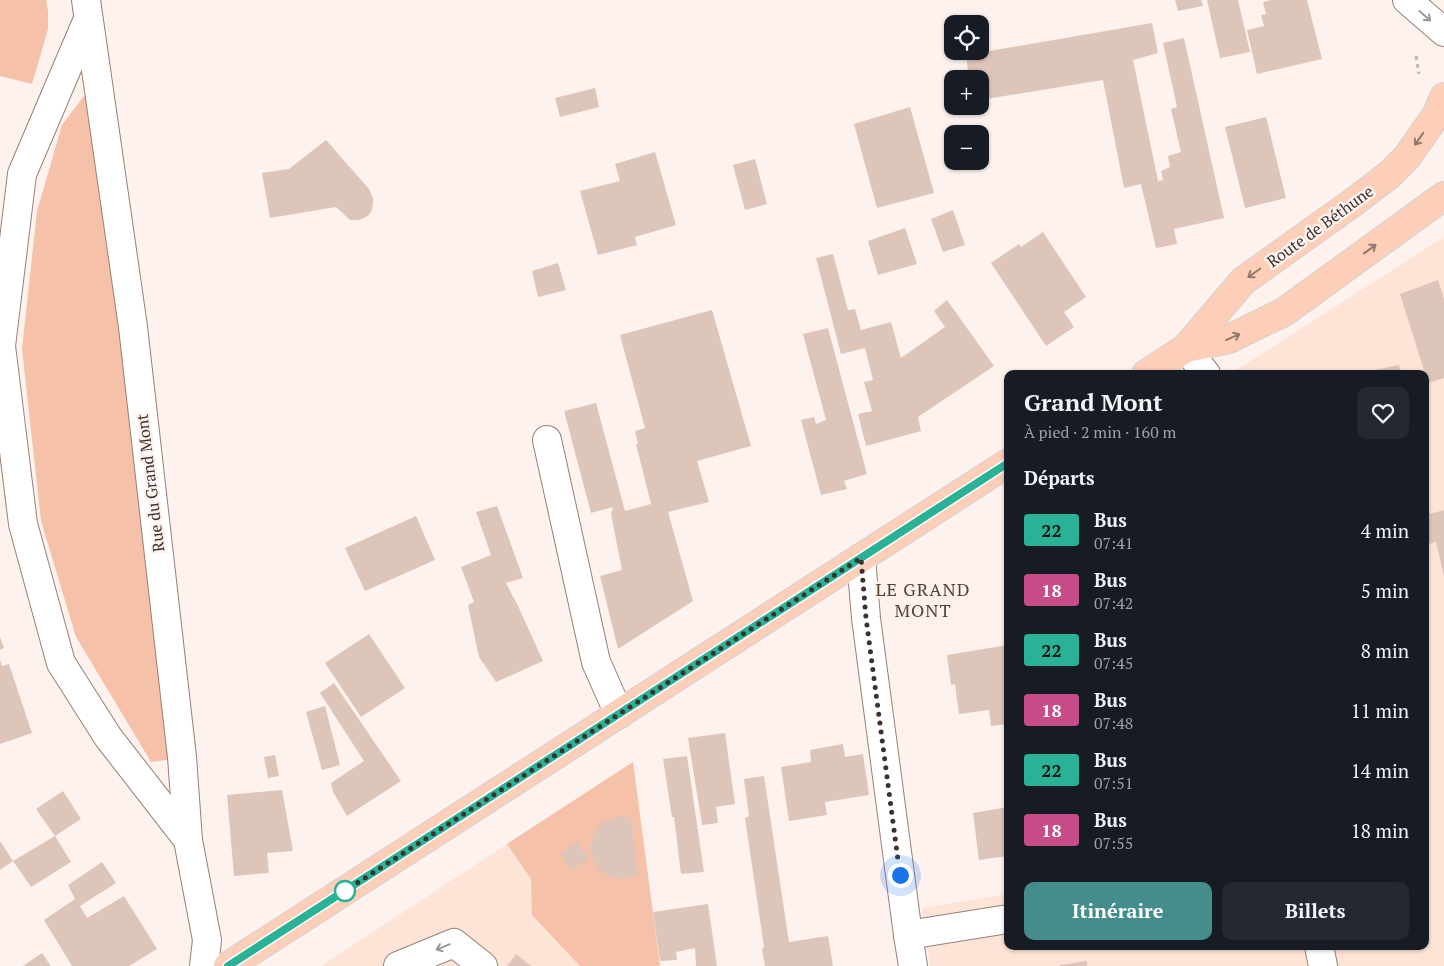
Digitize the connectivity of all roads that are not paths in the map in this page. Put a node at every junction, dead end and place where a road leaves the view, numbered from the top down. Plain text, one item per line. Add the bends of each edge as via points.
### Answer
1 (1407, 0) edge
2 (87, 9) edge
3 (1444, 32) edge
4 (1444, 97) edge
5 (1444, 196) edge
6 (1186, 348) junction
7 (1152, 370) edge
8 (1203, 370) edge
9 (547, 440) dead end
10 (1004, 466) edge
11 (861, 558) junction
12 (619, 714) junction
13 (188, 840) junction
14 (1004, 920) edge
15 (908, 935) junction
16 (1320, 950) edge
17 (204, 966) edge
18 (228, 966) edge
19 (398, 966) edge
20 (483, 966) edge
21 (913, 966) edge
22 (1323, 966) edge

1 -> 3 street
2 - 13 street, Rue du Grand Mont via 133,327 181,748
2 - 13 street via 22,174 1,346 3,366 23,524 61,663 108,737
4 -> 6 main road, Route de Béthune via 1437,114 1389,175 1243,281
6 -> 5 main road, Route de Béthune via 1228,340 1284,312
6 - 7 main road, Route de Béthune
6 - 8 street
9 - 12 street via 596,662
10 - 11 main road
11 - 12 main road
11 - 15 street
12 - 18 main road
13 - 17 street, Rue du Grand Mont via 207,940
14 - 15 street
15 - 21 street
16 - 22 street
20 -> 19 street via 454,943

